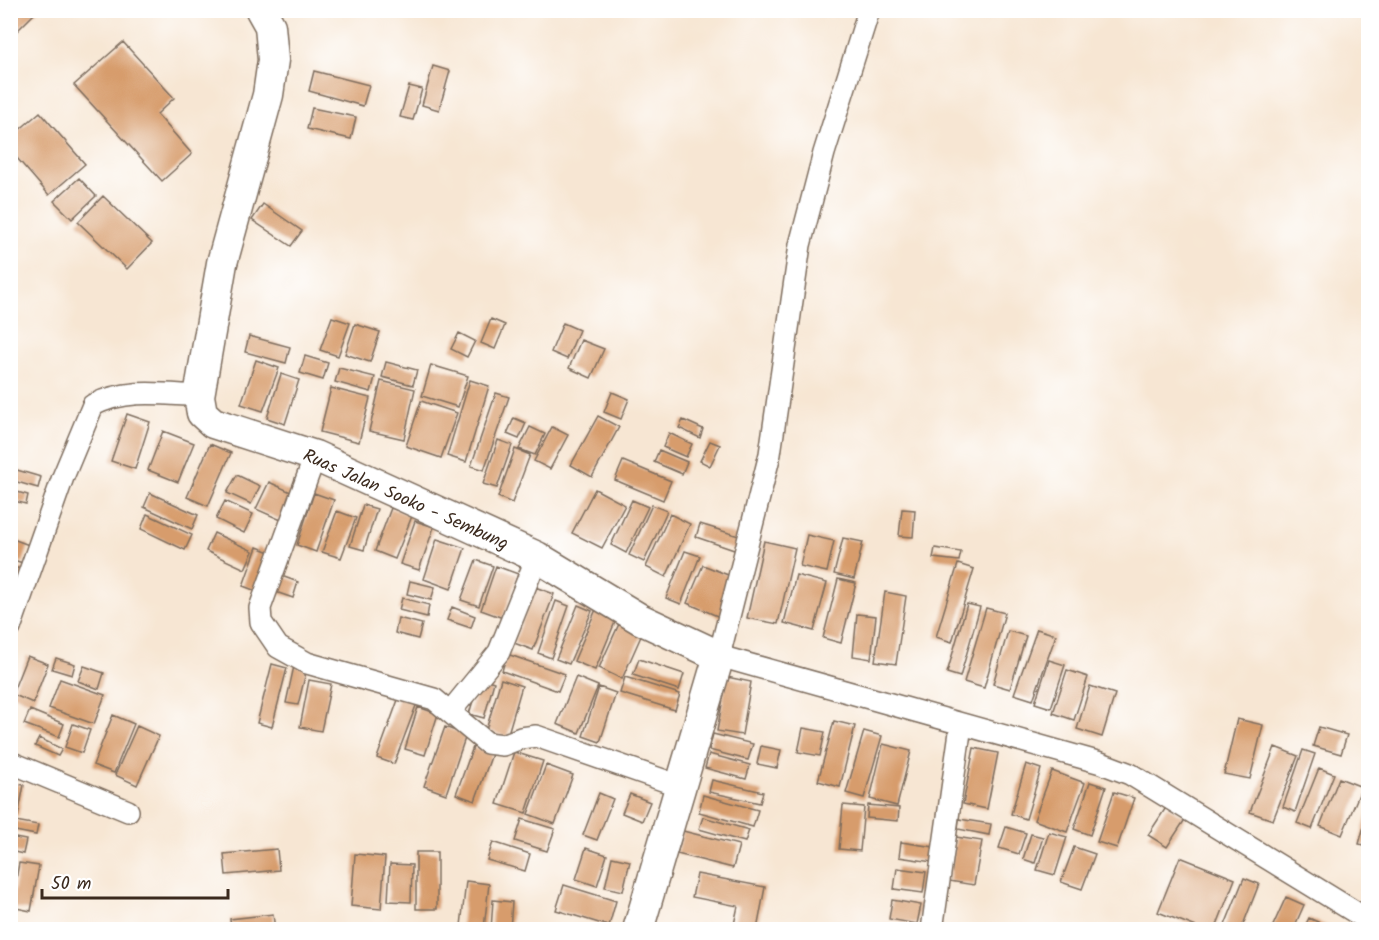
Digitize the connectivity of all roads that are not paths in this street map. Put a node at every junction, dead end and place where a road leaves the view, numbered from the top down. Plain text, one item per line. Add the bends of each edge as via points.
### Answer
1 (261, 10) edge
2 (869, 10) edge
3 (199, 396) junction
4 (315, 456) junction
5 (537, 557) junction
6 (10, 628) edge
7 (719, 656) junction
8 (450, 712) junction
9 (961, 725) junction
10 (10, 762) edge
11 (680, 786) junction
12 (128, 811) dead end
13 (1368, 920) edge
14 (638, 930) edge
15 (932, 930) edge

1 - 3 main road via 270,26 273,60 268,95 222,263
2 - 7 street via 806,222 770,454
3 - 4 main road, Ruas Jalan Sooko - Sembung via 202,413 213,423
3 - 6 street via 120,394 93,405 63,477
4 - 5 main road, Ruas Jalan Sooko - Sembung
4 - 8 street via 260,608 261,622 278,647 307,663 434,699
5 - 7 main road, Ruas Jalan Sooko - Sembung via 640,619
5 - 8 street via 507,638
7 - 9 street
7 - 11 main road
8 - 11 street via 487,743 503,745 536,736
9 - 13 street via 1130,774
9 - 15 street
10 - 12 street
11 - 14 main road

